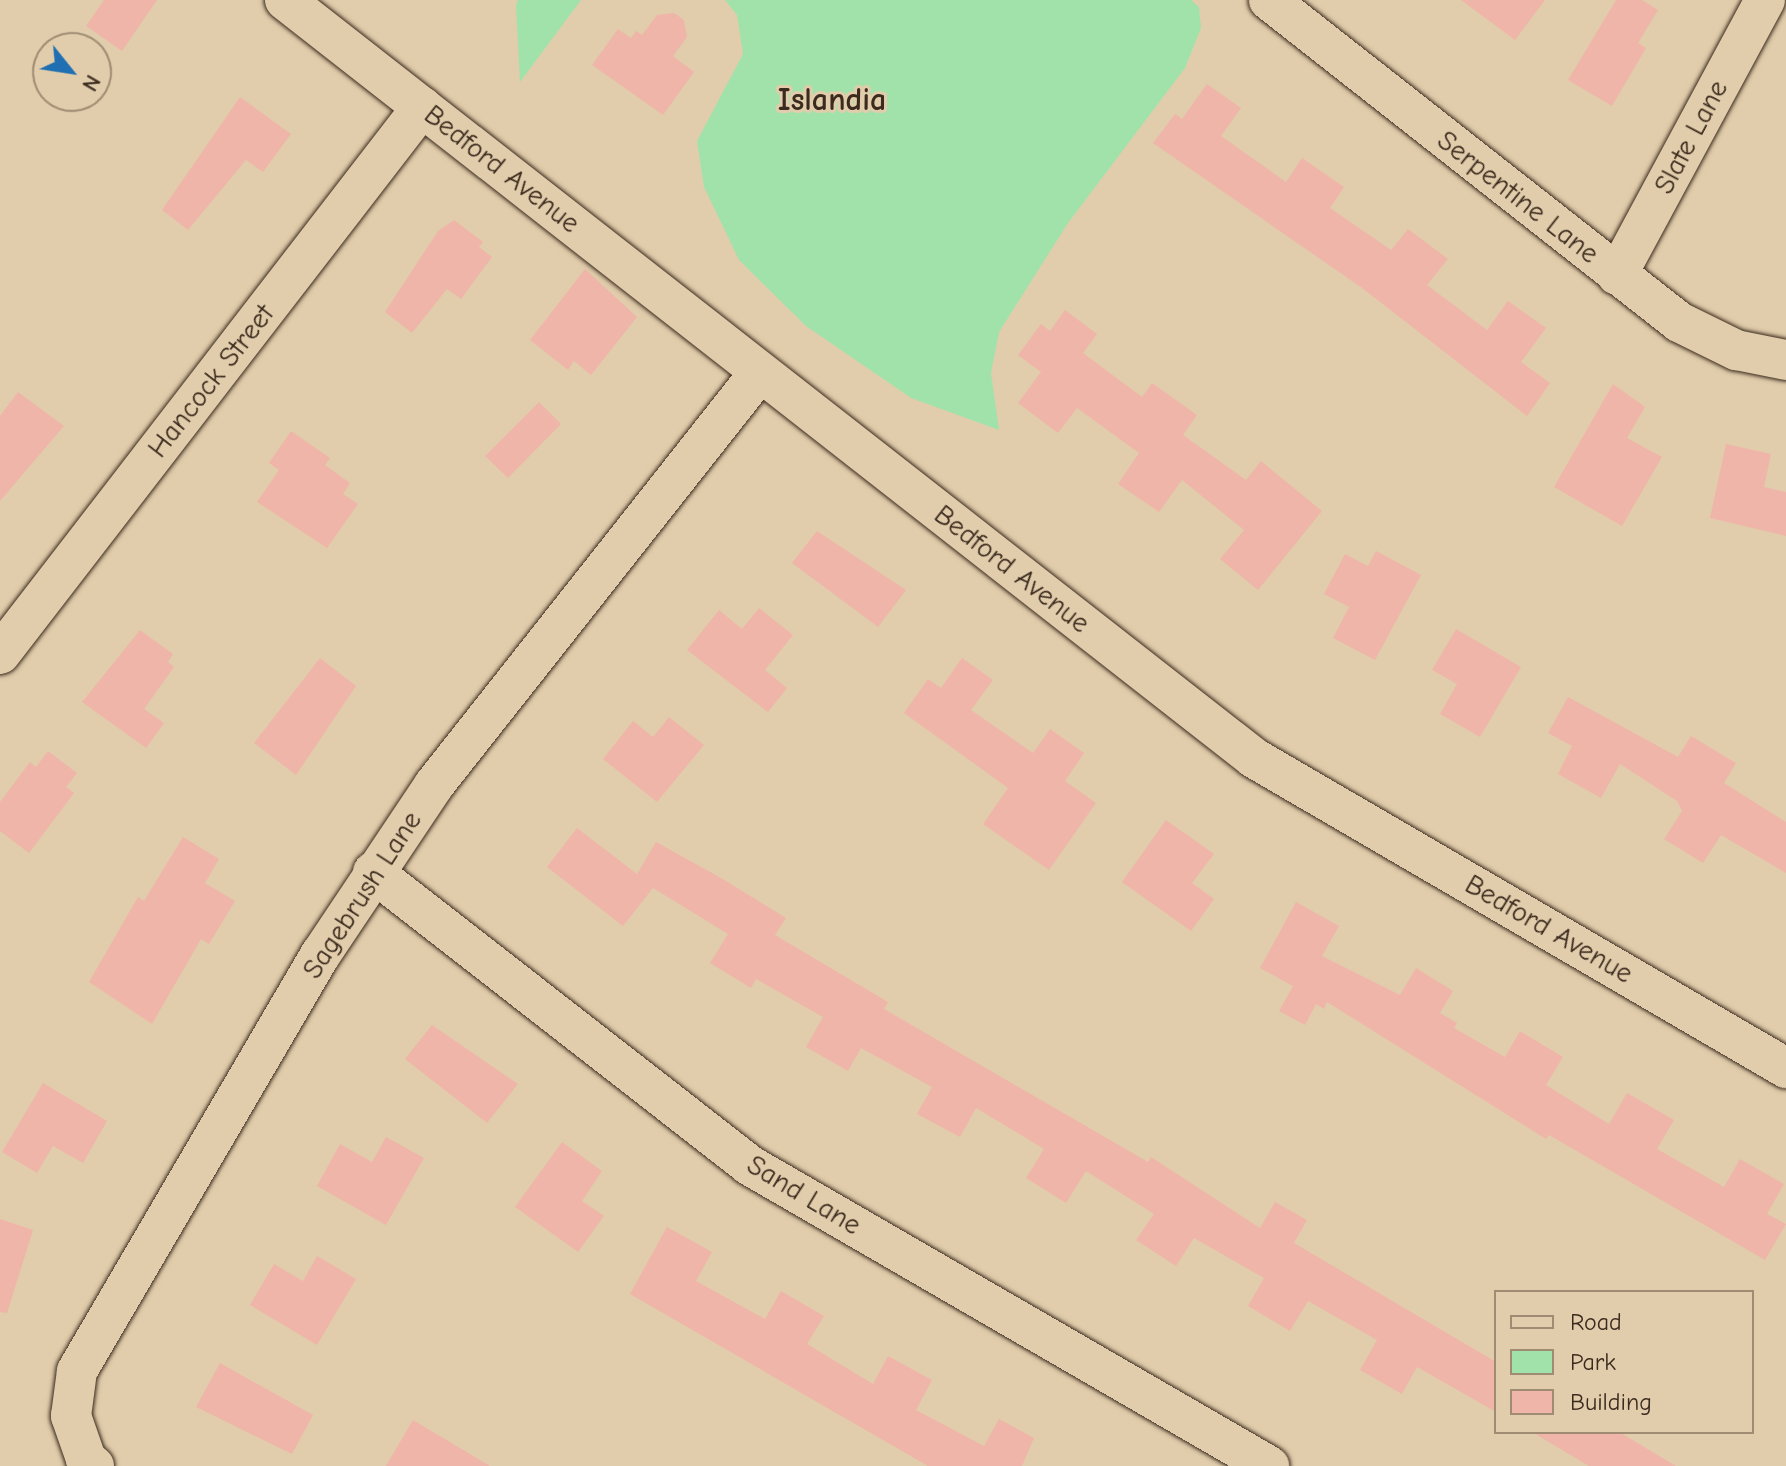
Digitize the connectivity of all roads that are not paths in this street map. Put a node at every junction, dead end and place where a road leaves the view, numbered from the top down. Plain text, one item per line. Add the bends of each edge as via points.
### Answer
1 (285, 0) edge
2 (1269, 0) edge
3 (1765, 0) edge
4 (422, 107) junction
5 (1617, 275) junction
6 (1786, 360) edge
7 (760, 372) junction
8 (0, 654) edge
9 (373, 872) junction
10 (1786, 1068) edge
11 (94, 1466) edge
12 (1269, 1466) edge

1 - 4 street, Bedford Avenue
2 - 5 street, Serpentine Lane
3 - 5 street, Slate Lane
4 - 7 street, Bedford Avenue
4 - 8 street, Hancock Street
5 - 6 street, Serpentine Lane via 1679,322 1736,350
7 - 9 street, Sagebrush Lane via 434,785
7 - 10 street, Bedford Avenue via 1254,758
9 - 11 street, Sagebrush Lane via 77,1371 71,1416 86,1459
9 - 12 street, Sand Lane via 749,1165

